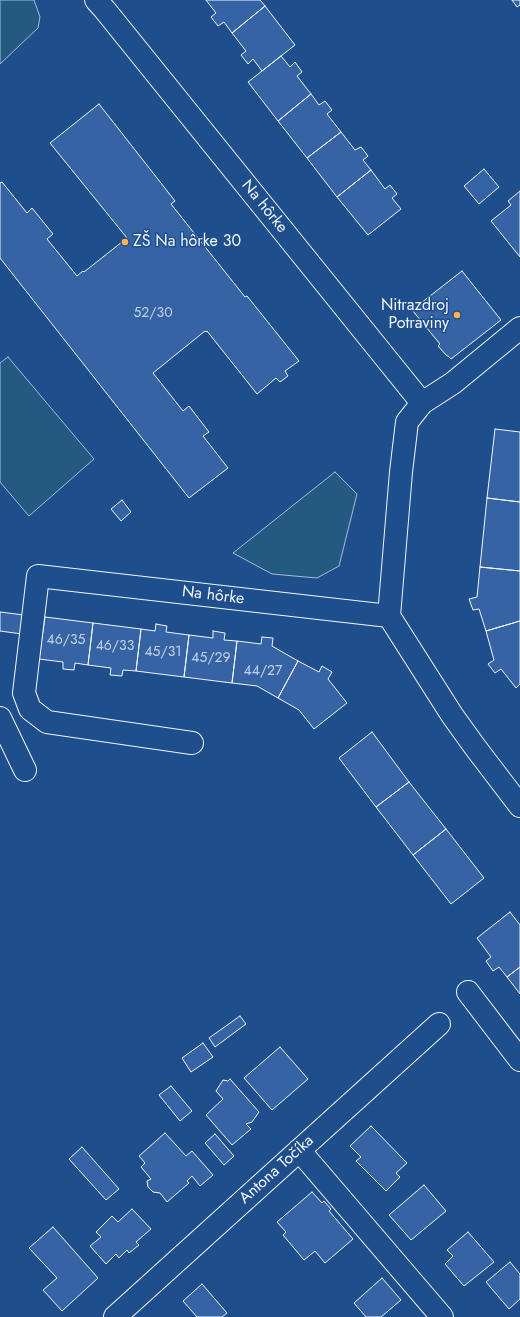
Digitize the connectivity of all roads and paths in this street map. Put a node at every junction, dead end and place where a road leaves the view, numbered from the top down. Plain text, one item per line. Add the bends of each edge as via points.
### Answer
1 (101, 5) edge
2 (520, 328) edge
3 (422, 403) junction
4 (389, 616) junction
5 (30, 709) junction
6 (1, 720) edge
7 (192, 743) dead end
8 (25, 770) dead end
9 (520, 806) edge
10 (468, 992) dead end
11 (438, 1024) dead end
12 (520, 1060) edge
13 (299, 1150) junction
14 (115, 1317) edge
15 (442, 1317) edge

1 - 3 street, Na hôrke
2 - 3 street via 453,383
3 - 4 street via 407,422
4 - 5 street, Na hôrke via 38,576 24,693
4 - 9 street via 470,741
5 - 6 street
5 - 7 street via 47,722
6 - 8 street
10 - 12 street
11 - 13 street, Antona Točíka
13 - 14 street, Antona Točíka
13 - 15 street

